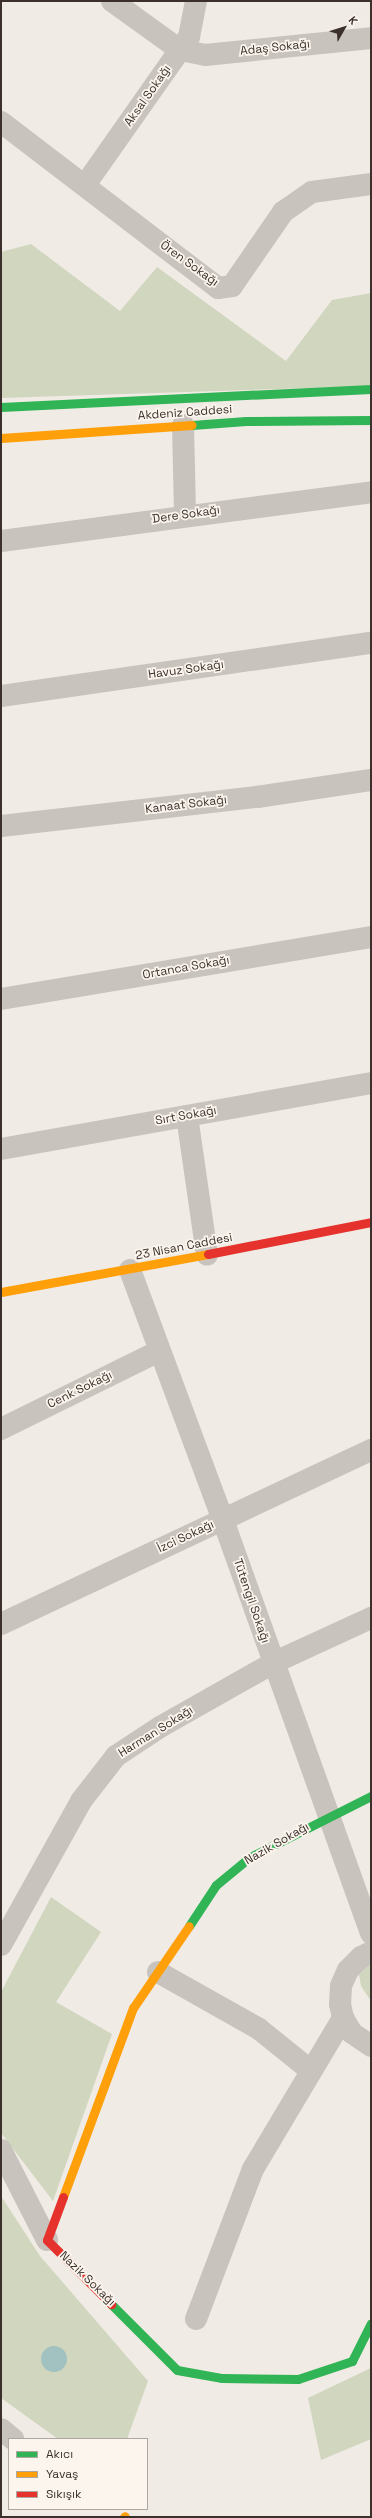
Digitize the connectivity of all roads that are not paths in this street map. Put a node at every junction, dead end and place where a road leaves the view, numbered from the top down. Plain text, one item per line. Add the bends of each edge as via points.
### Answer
1 (112, 1) edge
2 (196, 1) edge
3 (371, 38) edge
4 (180, 50) junction
5 (1, 122) edge
6 (371, 184) edge
7 (85, 185) junction
8 (371, 390) edge
9 (1, 407) edge
10 (371, 420) edge
11 (183, 425) junction
12 (1, 438) edge
13 (371, 492) edge
14 (185, 515) junction
15 (1, 542) edge
16 (371, 644) edge
17 (1, 696) edge
18 (371, 780) edge
19 (1, 826) edge
20 (371, 937) edge
21 (1, 999) edge
22 (371, 1083) edge
23 (187, 1116) junction
24 (1, 1149) edge
25 (371, 1222) edge
26 (207, 1255) junction
27 (130, 1270) junction
28 (1, 1292) edge
29 (159, 1351) junction
30 (1, 1429) edge
31 (371, 1450) edge
32 (223, 1520) junction
33 (371, 1618) edge
34 (1, 1624) edge
35 (274, 1663) junction
36 (371, 1796) edge
37 (330, 1815) junction
38 (371, 1933) edge
39 (1, 1945) edge
40 (371, 1952) edge
41 (158, 1972) junction
42 (343, 2018) junction
43 (371, 2046) edge
44 (310, 2070) junction
45 (1, 2150) edge
46 (47, 2240) junction
47 (196, 2319) dead end
48 (371, 2323) edge
49 (1, 2429) edge
50 (12, 2438) edge

1 - 4 street
2 - 4 street, Aksal Sokağı via 189,37
3 - 4 street, Adaş Sokağı via 204,55
4 - 7 street, Aksal Sokağı
5 - 7 street, Ören Sokağı
6 - 7 street, Ören Sokağı via 312,192 283,212 232,286 218,288
8 - 9 street, Akdeniz Caddesi
10 - 11 street, Akdeniz Caddesi via 246,421
11 - 12 street, Akdeniz Caddesi
11 - 14 street
13 - 14 street, Dere Sokağı
14 - 15 street, Dere Sokağı
16 - 17 street, Havuz Sokağı
18 - 19 street, Kanaat Sokağı via 257,797
20 - 21 street, Ortanca Sokağı
22 - 23 street, Sırt Sokağı
23 - 24 street, Sırt Sokağı
23 - 26 street
25 - 26 street, 23 Nisan Caddesi
26 - 27 street, 23 Nisan Caddesi
27 - 28 street, 23 Nisan Caddesi
27 - 29 street, Tütengil Sokağı
29 - 30 street, Cenk Sokağı
29 - 32 street, Tütengil Sokağı
31 - 32 street, İzci Sokağı
32 - 34 street, İzci Sokağı
32 - 35 street, Tütengil Sokağı
33 - 35 street, Harman Sokağı
35 - 37 street, Tütengil Sokağı
35 - 39 street, Harman Sokağı via 160,1726 116,1756 81,1801
36 - 37 street, Nazik Sokağı
37 - 38 street, Tütengil Sokağı
37 - 41 street, Nazik Sokağı via 250,1857 216,1884
40 - 42 street via 361,1957 348,1970 341,1986 340,2004
41 - 44 street via 259,2029
41 - 46 street, Nazik Sokağı via 133,2008
42 - 43 street via 352,2033
42 - 44 street
44 - 47 street via 253,2170
45 - 46 street
46 - 48 street, Nazik Sokağı via 177,2370 222,2378 298,2379 352,2361
49 - 50 street

